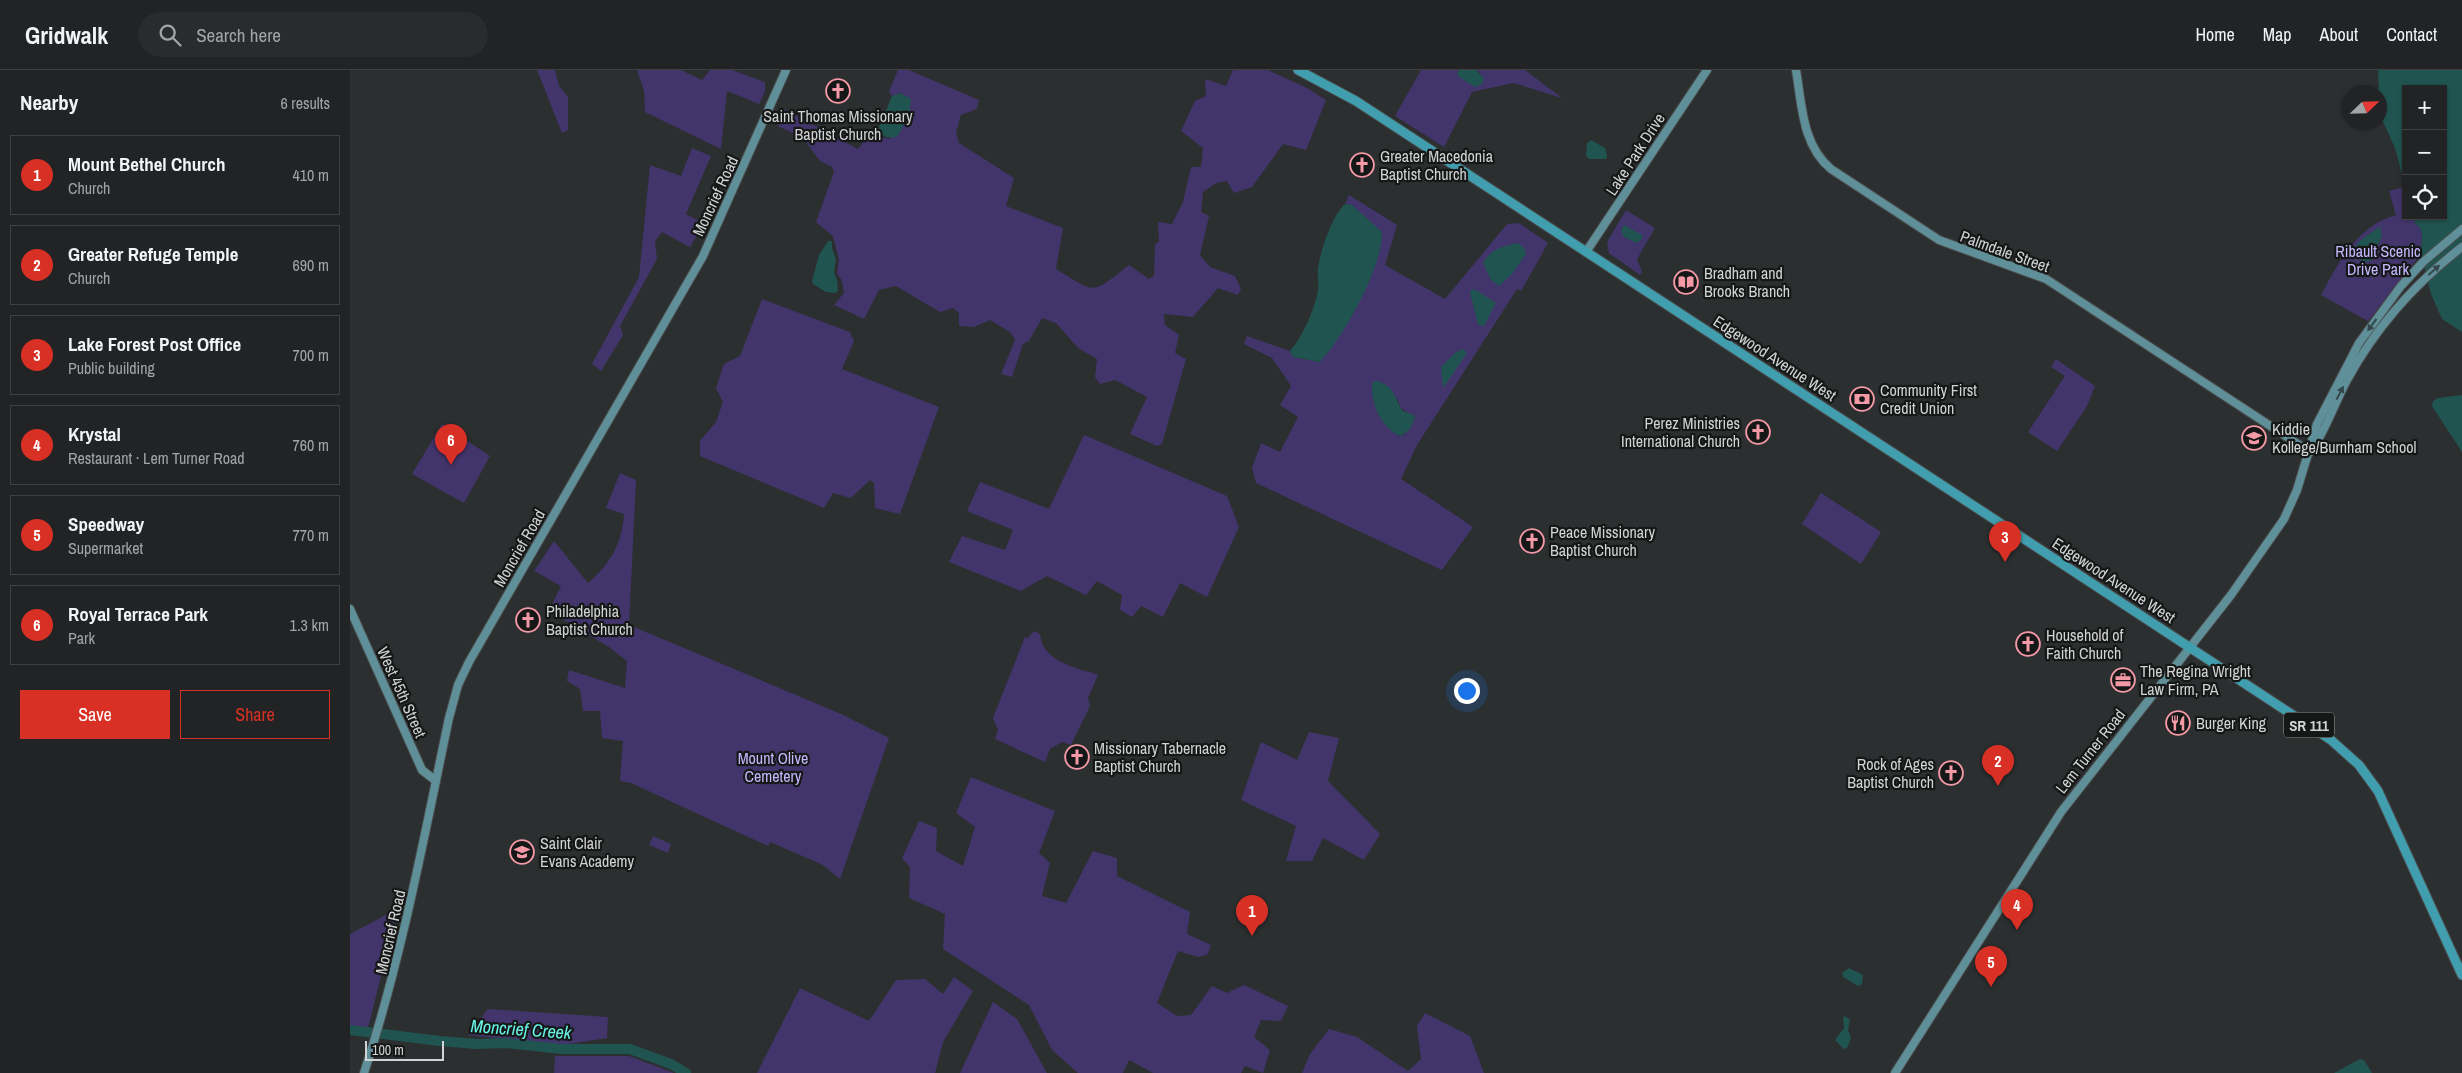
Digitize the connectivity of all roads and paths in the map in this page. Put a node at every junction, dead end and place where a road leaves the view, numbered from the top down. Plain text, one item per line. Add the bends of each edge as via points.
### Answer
1 (786, 70) edge
2 (1298, 70) edge
3 (1707, 70) edge
4 (1796, 70) edge
5 (2462, 229) edge
6 (2462, 247) edge
7 (1586, 252) junction
8 (2310, 452) junction
9 (350, 609) edge
10 (2190, 647) junction
11 (436, 780) junction
12 (2462, 975) edge
13 (364, 1073) edge
14 (1895, 1073) edge

1 - 11 main road, Moncrief Road via 702,256 469,662 452,705
2 - 7 main road, Edgewood Avenue West / SR 111 via 1344,94
3 - 7 main road, Lake Park Drive
4 - 8 main road, Palmdale Street via 1808,135 1815,151 1831,169 1939,240 2046,279
5 -> 8 main road, Lem Turner Road via 2423,262 2372,323 2346,364 2317,424
8 -> 6 main road, Lem Turner Road via 2321,438 2336,401 2380,327 2409,294
7 - 10 main road, Edgewood Avenue West / SR 111
8 - 10 main road, Lem Turner Road via 2284,519
9 - 11 main road, West 45th Street via 422,770
10 - 12 main road, Edgewood Avenue West / SR 111 via 2331,740 2368,776 2387,808
10 - 14 main road, Lem Turner Road via 2060,813
11 - 13 main road, Moncrief Road via 406,925

